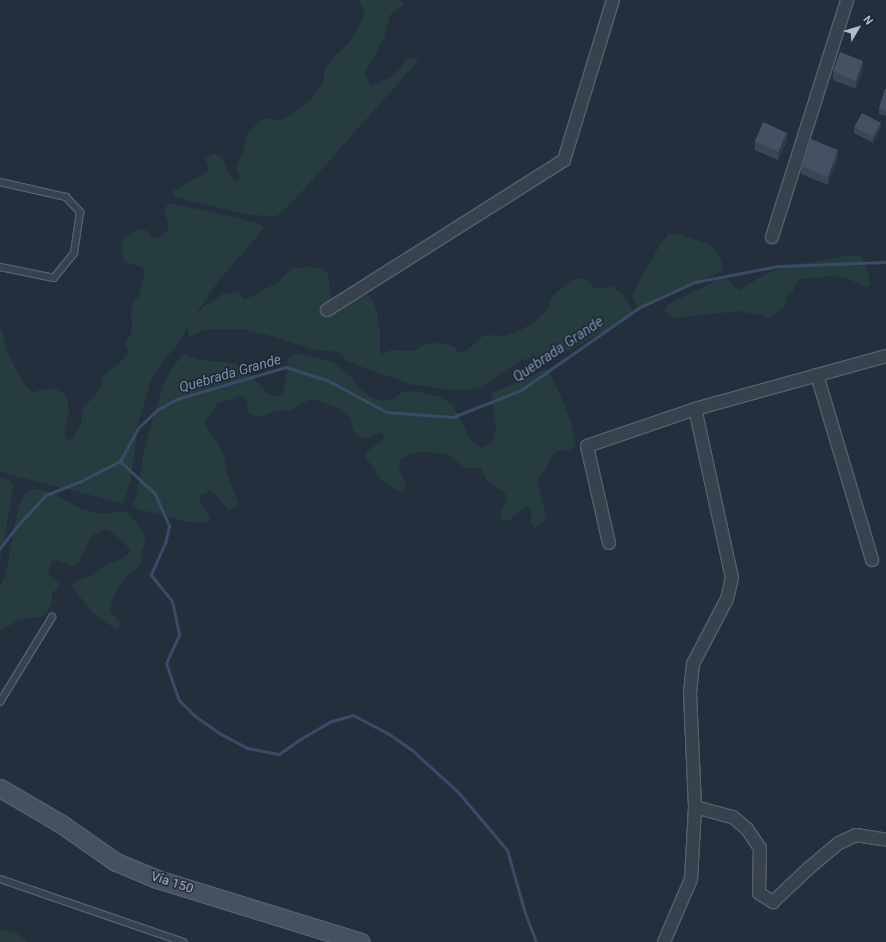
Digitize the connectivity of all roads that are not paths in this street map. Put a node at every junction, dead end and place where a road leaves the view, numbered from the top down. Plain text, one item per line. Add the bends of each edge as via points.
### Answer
1 (613, 0) edge
2 (847, 0) edge
3 (0, 182) edge
4 (772, 237) dead end
5 (0, 267) edge
6 (327, 310) dead end
7 (886, 356) edge
8 (817, 375) junction
9 (695, 409) junction
10 (609, 543) dead end
11 (872, 560) dead end
12 (52, 617) dead end
13 (0, 702) edge
14 (0, 788) edge
15 (695, 807) junction
16 (886, 840) edge
17 (0, 879) edge
18 (183, 942) edge
19 (360, 942) edge
20 (664, 942) edge

1 - 6 street via 564,160
2 - 4 street
3 - 5 lane via 66,197 80,212 74,254 54,278
7 - 8 street
8 - 9 street
8 - 11 street
9 - 10 street via 587,446
9 - 15 street via 732,578 727,599 693,664 690,693
12 - 13 lane
14 - 19 main road, Vía 150 via 60,823 116,862 158,879
15 - 16 street via 733,817 747,829 760,848 759,893 773,902 839,843 856,835
15 - 20 street via 691,879
17 - 18 lane

